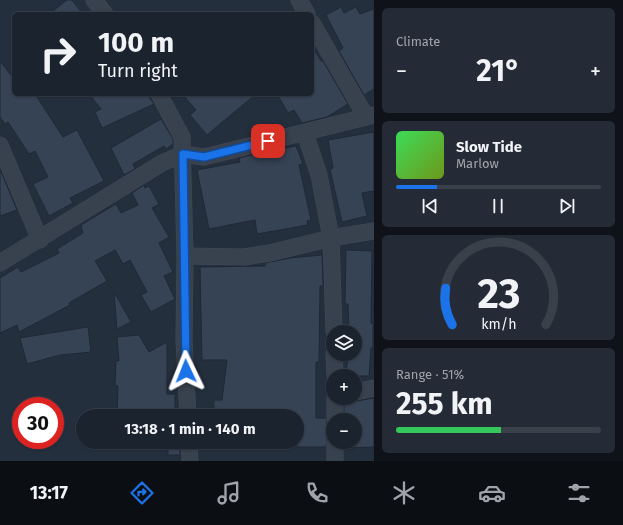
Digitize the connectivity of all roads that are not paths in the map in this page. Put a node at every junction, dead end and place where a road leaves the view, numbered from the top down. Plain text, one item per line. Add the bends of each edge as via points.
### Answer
1 (94, 0) edge
2 (299, 0) edge
3 (103, 12) edge
4 (306, 12) edge
5 (314, 26) edge
6 (160, 96) edge
7 (370, 116) edge
8 (305, 133) junction
9 (0, 145) edge
10 (183, 154) junction
11 (374, 231) edge
12 (331, 238) junction
13 (40, 240) junction
14 (185, 256) junction
15 (0, 263) edge
16 (334, 325) edge
17 (374, 388) edge
18 (362, 391) edge
19 (188, 409) edge
20 (189, 449) edge
21 (335, 449) edge
22 (190, 461) edge
23 (336, 461) edge

1 - 3 street
2 - 4 street
5 - 7 street
6 - 10 street via 182,137
7 - 8 street
8 - 10 street via 204,157
8 - 12 street via 319,175
9 - 13 street
10 - 13 street via 162,163
10 - 14 street
11 - 12 street
12 - 14 street via 244,257
12 - 16 street
13 - 15 street
14 - 19 street via 184,341
17 - 18 street
20 - 22 street
21 - 23 street

